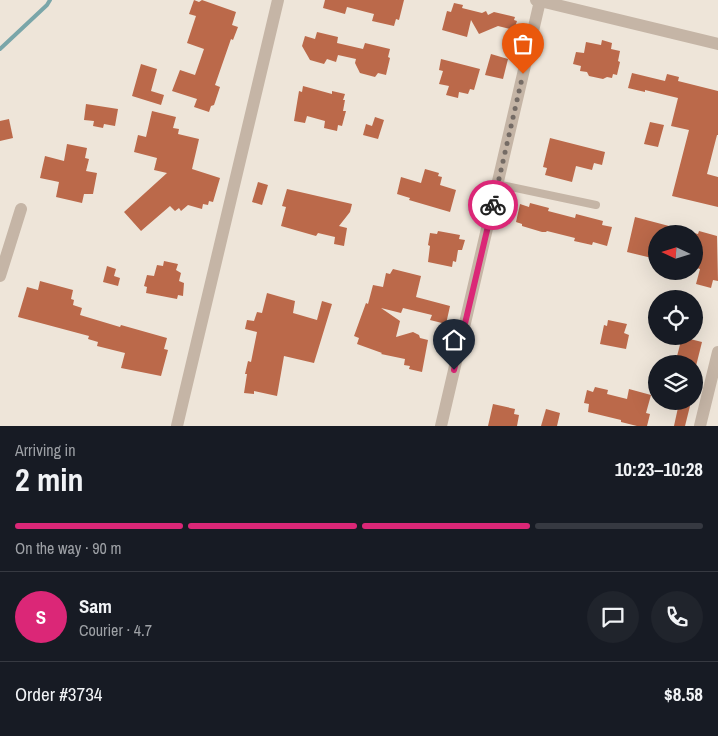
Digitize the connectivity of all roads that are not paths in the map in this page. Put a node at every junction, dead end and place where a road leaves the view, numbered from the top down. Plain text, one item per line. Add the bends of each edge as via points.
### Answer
1 (278, 0) edge
2 (538, 1) edge
3 (718, 44) edge
4 (498, 184) junction
5 (596, 205) dead end
6 (21, 209) dead end
7 (0, 276) edge
8 (718, 352) edge
9 (178, 426) edge
10 (441, 426) edge
11 (700, 426) edge

1 - 9 street
2 - 3 street
2 - 4 street
4 - 5 lane
4 - 10 street
6 - 7 street
8 - 11 street

